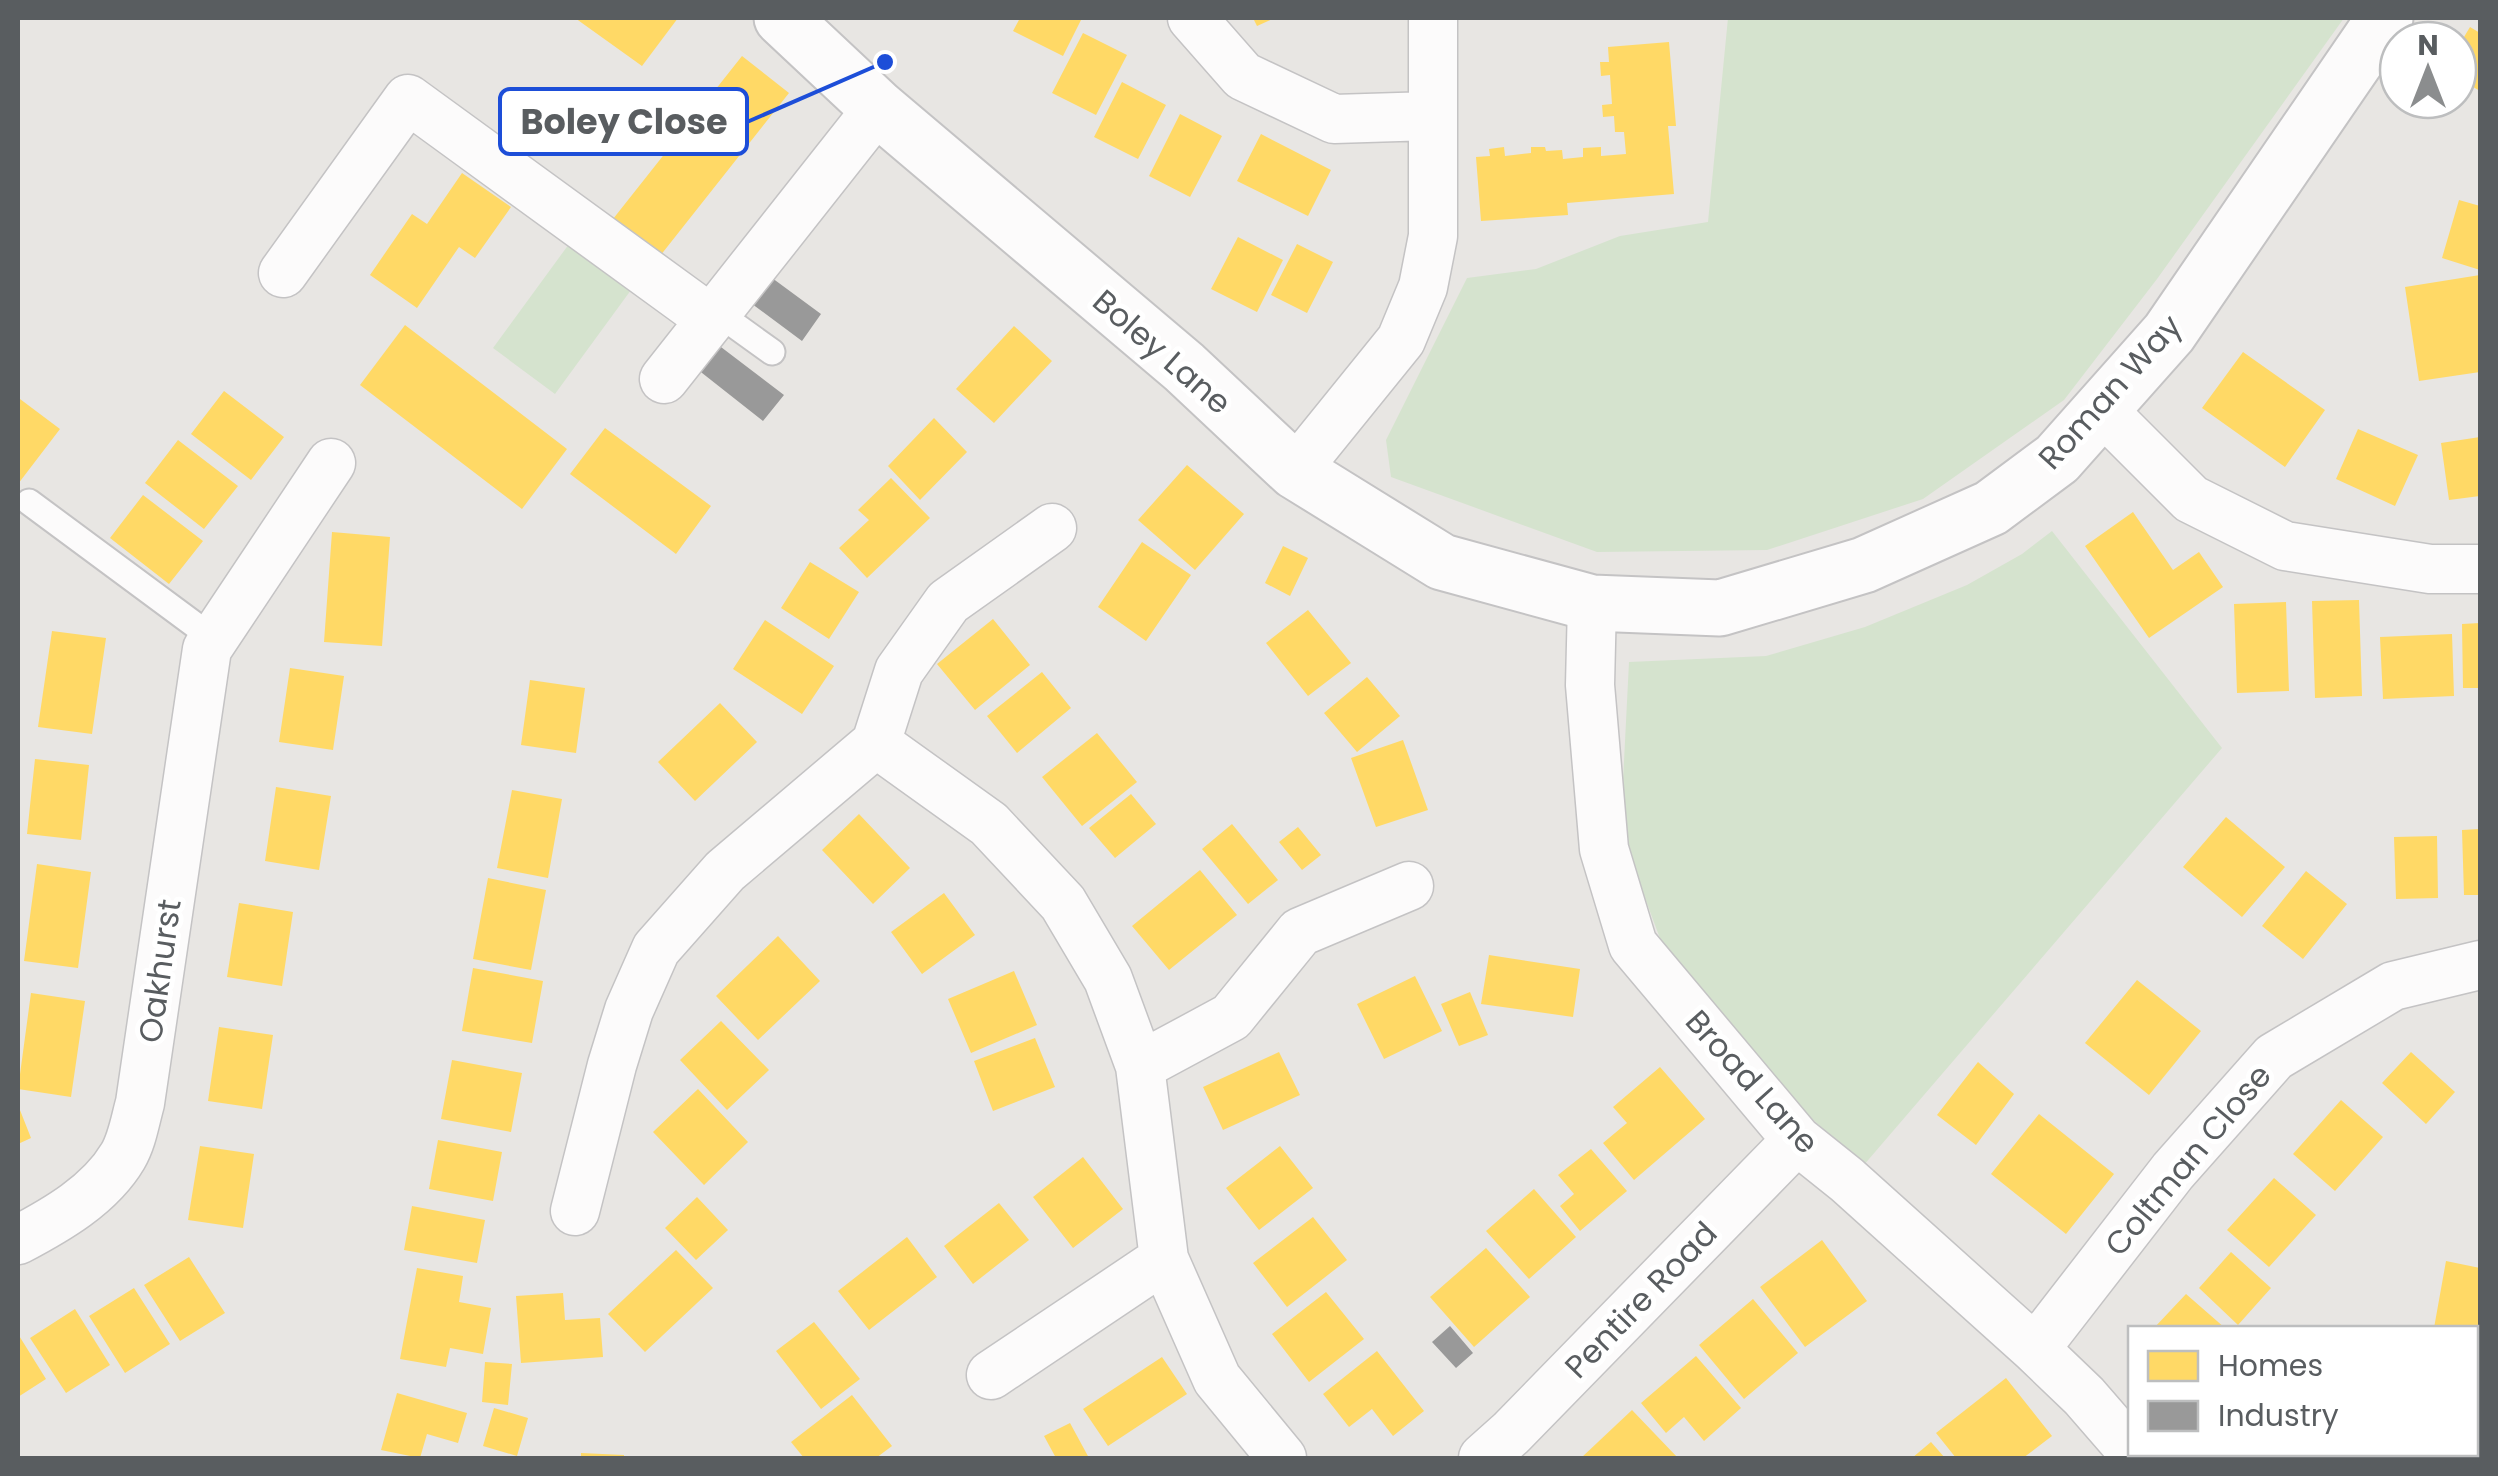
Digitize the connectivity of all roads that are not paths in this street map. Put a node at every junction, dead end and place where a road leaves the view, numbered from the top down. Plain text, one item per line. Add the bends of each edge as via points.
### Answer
1 (782, 18) edge
2 (1192, 18) edge
3 (1433, 18) edge
4 (2386, 18) edge
5 (878, 108) junction
6 (1430, 116) junction
7 (283, 273) dead end
8 (712, 315) junction
9 (772, 352) dead end
10 (664, 379) dead end
11 (2102, 410) junction
12 (331, 464) dead end
13 (1295, 471) junction
14 (30, 502) dead end
15 (1052, 528) dead end
16 (2480, 569) edge
17 (1592, 603) junction
18 (210, 644) junction
19 (876, 743) junction
20 (1410, 886) dead end
21 (2480, 964) edge
22 (1140, 1066) junction
23 (1797, 1140) junction
24 (575, 1212) dead end
25 (18, 1240) edge
26 (1164, 1260) junction
27 (2036, 1349) junction
28 (991, 1375) dead end
29 (2128, 1447) edge
30 (1508, 1450) edge
31 (1282, 1458) edge

1 - 5 street, Boley Lane
2 - 6 street via 1243,76 1334,119
3 - 6 street
4 - 11 street, Roman Way via 2169,333
5 - 8 street
5 - 13 street, Boley Lane via 1184,367
6 - 13 street via 1433,236 1423,287 1402,340
7 - 8 street via 408,100
8 - 9 lane
8 - 10 street
11 - 16 street via 2191,499 2284,546 2430,569
11 - 17 street, Roman Way via 2056,459 1991,508 1864,565 1720,608
12 - 18 street
13 - 17 street, Boley Lane via 1442,562
14 - 18 lane
15 - 19 street via 948,602 899,671
17 - 23 street, Broad Lane via 1590,684 1604,849 1633,945
18 - 25 street, Oakhurst via 131,1137 103,1182
19 - 22 street via 990,824 1063,903 1108,979
19 - 24 street via 725,871 656,950 629,1010
20 - 22 street via 1300,932 1230,1017
21 - 27 street, Coltman Close via 2393,986 2274,1057 2174,1171
22 - 26 street
23 - 27 street, Broad Lane
23 - 30 street, Pentire Road
26 - 28 street
26 - 31 street via 1217,1379
27 - 29 street, Broad Lane

